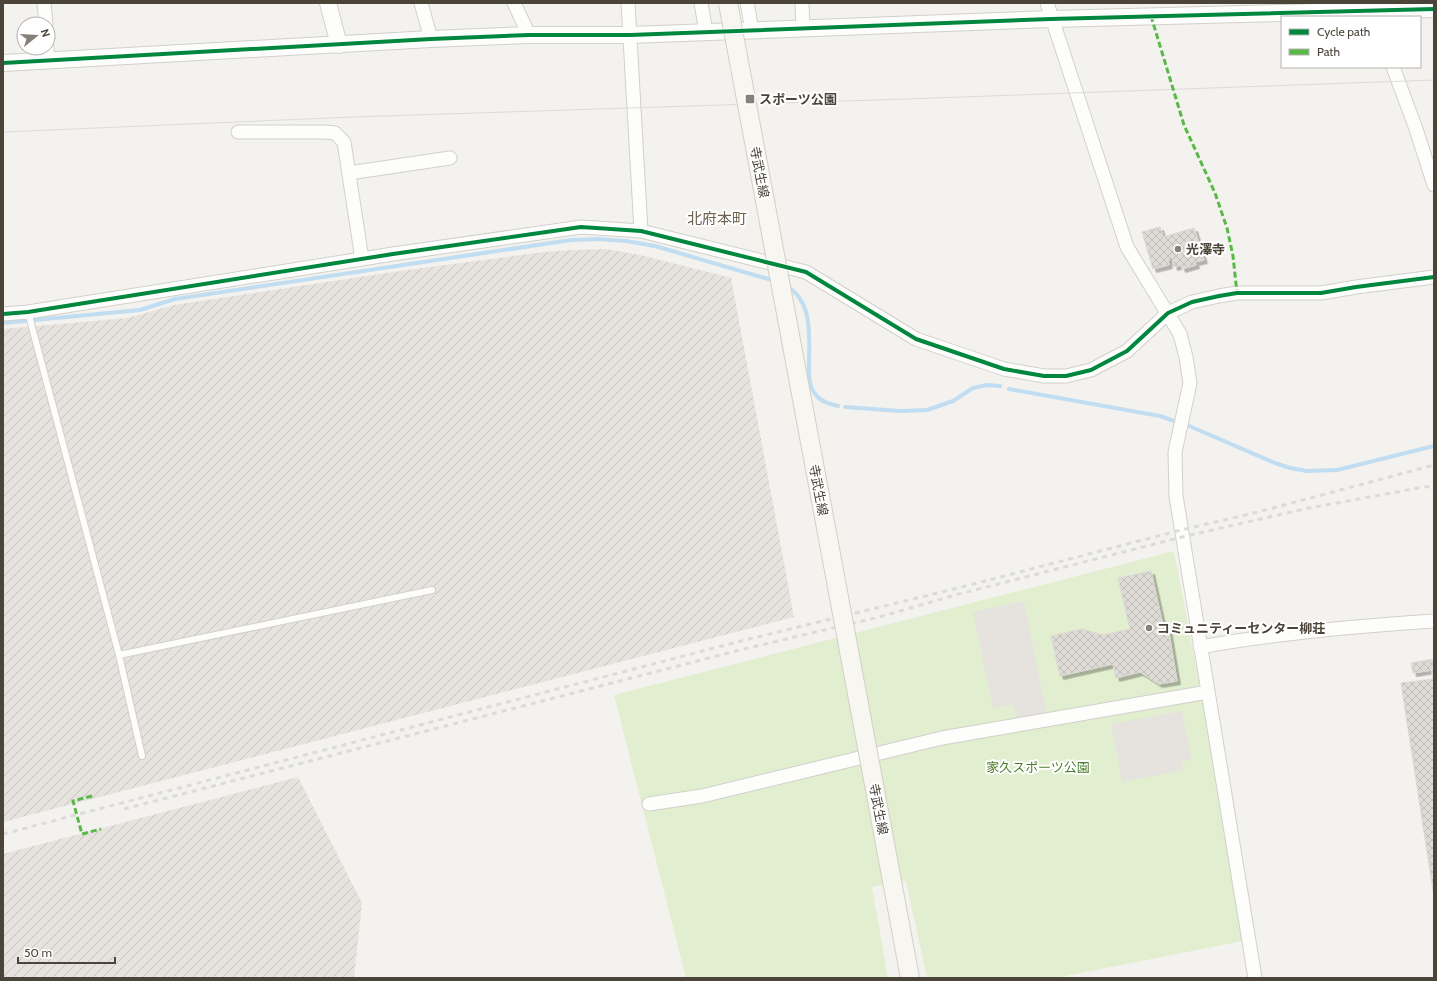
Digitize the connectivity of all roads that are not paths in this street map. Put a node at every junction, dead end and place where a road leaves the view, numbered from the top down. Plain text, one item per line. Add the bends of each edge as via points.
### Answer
1 (44, 3) edge
2 (328, 3) edge
3 (421, 3) edge
4 (514, 3) edge
5 (628, 3) edge
6 (701, 3) edge
7 (728, 3) edge
8 (747, 3) edge
9 (802, 3) edge
10 (1046, 3) edge
11 (1434, 9) edge
12 (1373, 10) edge
13 (45, 16) edge
14 (1051, 19) junction
15 (803, 28) junction
16 (752, 30) junction
17 (706, 32) junction
18 (529, 35) junction
19 (630, 35) junction
20 (432, 39) junction
21 (339, 45) junction
22 (56, 54) edge
23 (38, 56) edge
24 (3, 63) edge
25 (1393, 68) edge
26 (238, 132) dead end
27 (450, 158) dead end
28 (349, 173) junction
29 (1434, 185) edge
30 (641, 231) junction
31 (362, 259) junction
32 (1434, 276) edge
33 (28, 312) junction
34 (1168, 313) junction
35 (3, 314) edge
36 (432, 590) dead end
37 (1434, 621) edge
38 (1200, 647) junction
39 (119, 655) junction
40 (1208, 692) junction
41 (142, 756) dead end
42 (649, 804) dead end
43 (910, 978) edge
44 (1255, 978) edge

1 - 13 street
2 - 21 street
3 - 20 street
4 - 18 street
5 - 19 street
6 - 17 street
7 - 43 main road, 寺武生線, bridge
8 - 16 street
9 - 15 street
10 - 14 street
11 - 12 street
12 - 14 street
14 - 15 street
14 - 34 street via 1127,246
15 - 16 street
16 - 17 street
17 - 19 street
18 - 19 street
18 - 20 street
19 - 30 street
20 - 21 street
21 - 22 street
23 - 24 street
25 - 29 street
26 - 28 street via 335,133 344,142
27 - 28 street
28 - 31 street
30 - 31 street via 582,227
30 - 34 street via 806,272 916,339 1004,369 1044,376 1066,376 1091,370 1127,351
31 - 33 street
32 - 34 street via 1321,293 1237,293 1192,302
33 - 35 street
33 - 39 lane
34 - 38 street via 1180,334 1190,383 1175,452 1176,496
36 - 39 lane
37 - 38 street via 1370,625
38 - 40 street
39 - 41 lane
40 - 42 street via 942,738 702,796
40 - 44 street

